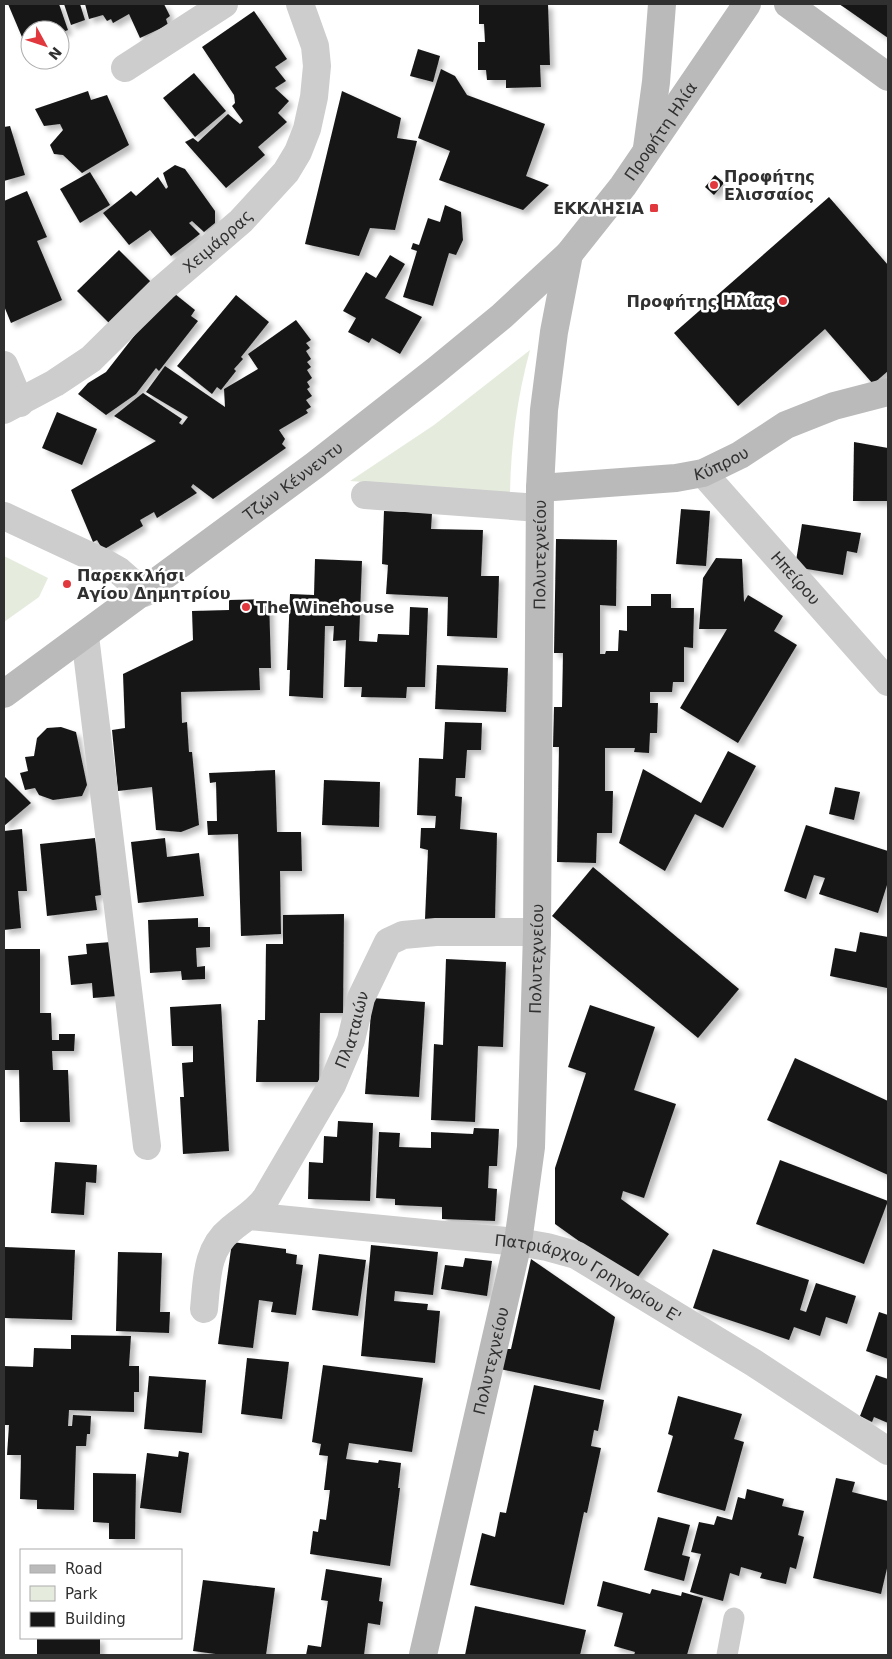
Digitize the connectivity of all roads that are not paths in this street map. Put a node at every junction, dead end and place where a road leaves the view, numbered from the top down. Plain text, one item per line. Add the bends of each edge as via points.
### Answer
1 (224, 4) edge
2 (300, 4) edge
3 (662, 4) edge
4 (746, 4) edge
5 (788, 4) edge
6 (125, 68) dead end
7 (888, 77) edge
8 (646, 152) junction
9 (570, 254) junction
10 (4, 365) edge
11 (888, 392) edge
12 (12, 406) edge
13 (703, 473) junction
14 (365, 495) dead end
15 (540, 498) junction
16 (4, 516) edge
17 (144, 593) junction
18 (85, 636) junction
19 (888, 682) edge
20 (4, 694) edge
21 (537, 932) junction
22 (147, 1146) dead end
23 (248, 1216) junction
24 (518, 1242) junction
25 (204, 1308) dead end
26 (888, 1451) edge
27 (734, 1618) dead end
28 (422, 1655) edge
29 (727, 1655) edge

1 - 6 street
2 - 12 street, Χειμάρρας via 315,46 316,74 307,129 286,172 241,221 163,288 91,359
3 - 8 street
4 - 8 street, Προφήτη Ηλία
5 - 7 street
8 - 9 street, Προφήτη Ηλία via 602,216
9 - 15 street, Πολυτεχνείου via 554,332 544,410
9 - 17 street, Τζών Κέννεντυ via 436,371
10 - 12 street
11 - 13 street, Κύπρου via 834,406 786,425 740,455
13 - 15 street, Κύπρου
13 - 19 street, Ηπείρου
14 - 15 street
15 - 21 street, Πολυτεχνείου
16 - 17 street via 119,571
17 - 18 street, Τζών Κέννεντυ
18 - 20 street, Τζών Κέννεντυ
18 - 22 street
21 - 23 street, Πλαταιών via 436,932 403,935 388,942 361,998 351,1040 332,1085 275,1185 260,1207
21 - 24 street, Πολυτεχνείου via 531,1147
23 - 24 street, Πατριάρχου Γρηγορίου Ε'
23 - 25 street, Πλαταιών via 224,1235 211,1256
24 - 26 street, Πατριάρχου Γρηγορίου Ε' via 560,1250 583,1259 754,1363
24 - 28 street, Πολυτεχνείου
27 - 29 lane

